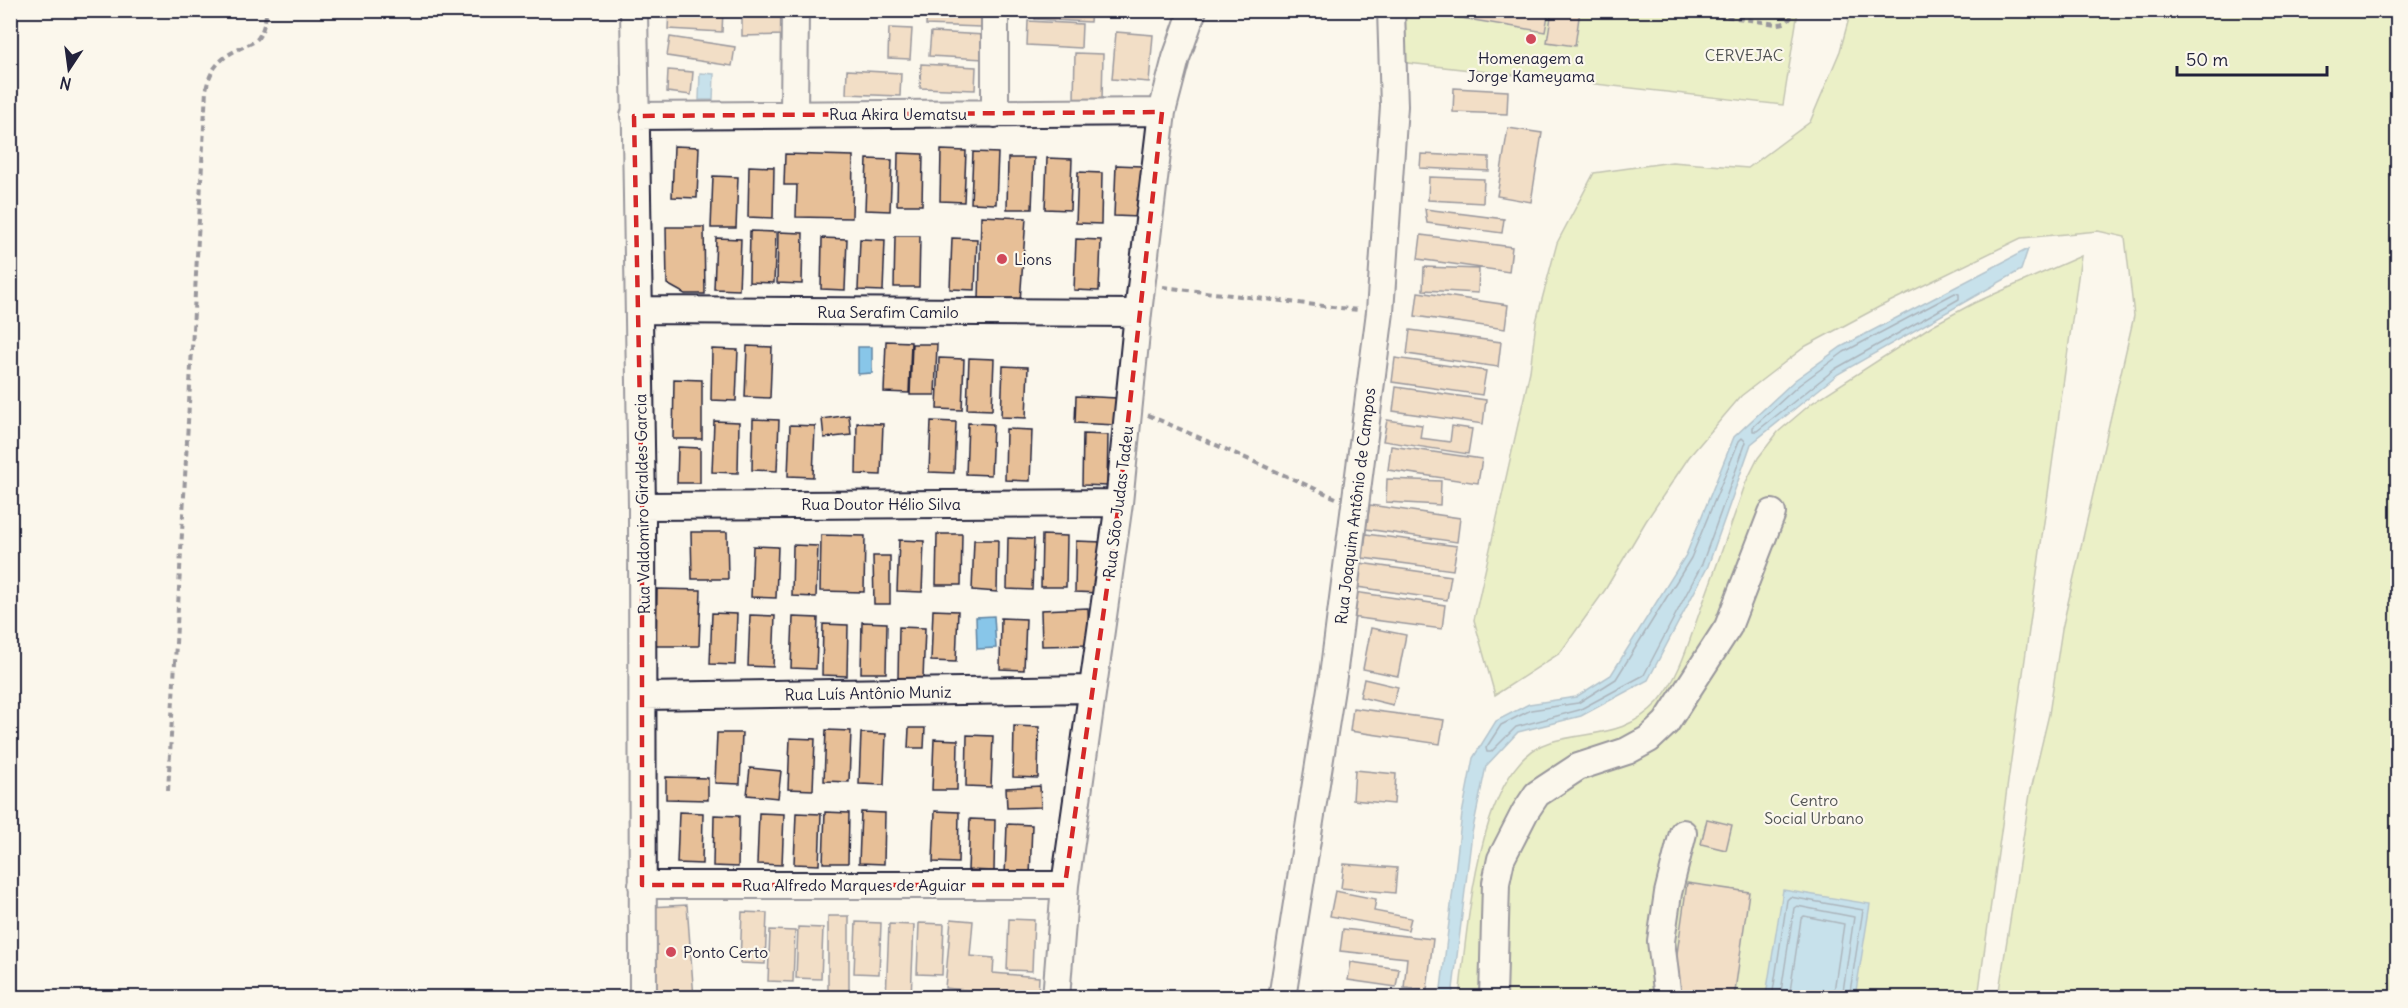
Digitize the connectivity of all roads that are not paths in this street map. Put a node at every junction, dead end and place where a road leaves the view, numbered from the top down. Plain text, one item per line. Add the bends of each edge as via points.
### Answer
1 (634, 10) edge
2 (795, 10) edge
3 (994, 10) edge
4 (1193, 10) edge
5 (1391, 10) edge
6 (1162, 112) junction
7 (794, 114) junction
8 (995, 114) junction
9 (634, 116) junction
10 (639, 310) junction
11 (1138, 313) junction
12 (1119, 503) junction
13 (642, 506) junction
14 (1772, 513) dead end
15 (1092, 690) junction
16 (644, 696) junction
17 (1683, 834) dead end
18 (642, 885) junction
19 (1065, 885) junction
20 (643, 998) edge
21 (1056, 998) edge
22 (1282, 998) edge
23 (1493, 998) edge
24 (1668, 998) edge

1 - 9 street, Rua Valdomiro Giraldes Garcia
2 - 7 street
3 - 8 street
4 - 6 street, Rua São Judas Tadeu
5 - 22 street, Rua Joaquim Antônio de Campos via 1394,106 1380,312 1333,676
6 - 8 street, Rua Akira Uematsu
6 - 11 street, Rua São Judas Tadeu
7 - 8 street, Rua Akira Uematsu
7 - 9 street, Rua Akira Uematsu
9 - 10 street, Rua Valdomiro Giraldes Garcia
10 - 11 street, Rua Serafim Camilo
10 - 13 street, Rua Valdomiro Giraldes Garcia
11 - 12 street, Rua São Judas Tadeu
12 - 13 street, Rua Doutor Hélio Silva
12 - 15 street, Rua São Judas Tadeu
13 - 16 street, Rua Valdomiro Giraldes Garcia
14 - 23 street via 1728,627 1666,723 1649,739 1627,751 1578,767 1537,794 1525,812 1501,859 1496,884
15 - 16 street, Rua Luís Antônio Muniz
15 - 19 street, Rua São Judas Tadeu
16 - 18 street, Rua Valdomiro Giraldes Garcia
17 - 24 street via 1661,941
18 - 19 street, Rua Alfredo Marques de Aguiar
18 - 20 street, Rua Valdomiro Giraldes Garcia
19 - 21 street, Rua São Judas Tadeu

